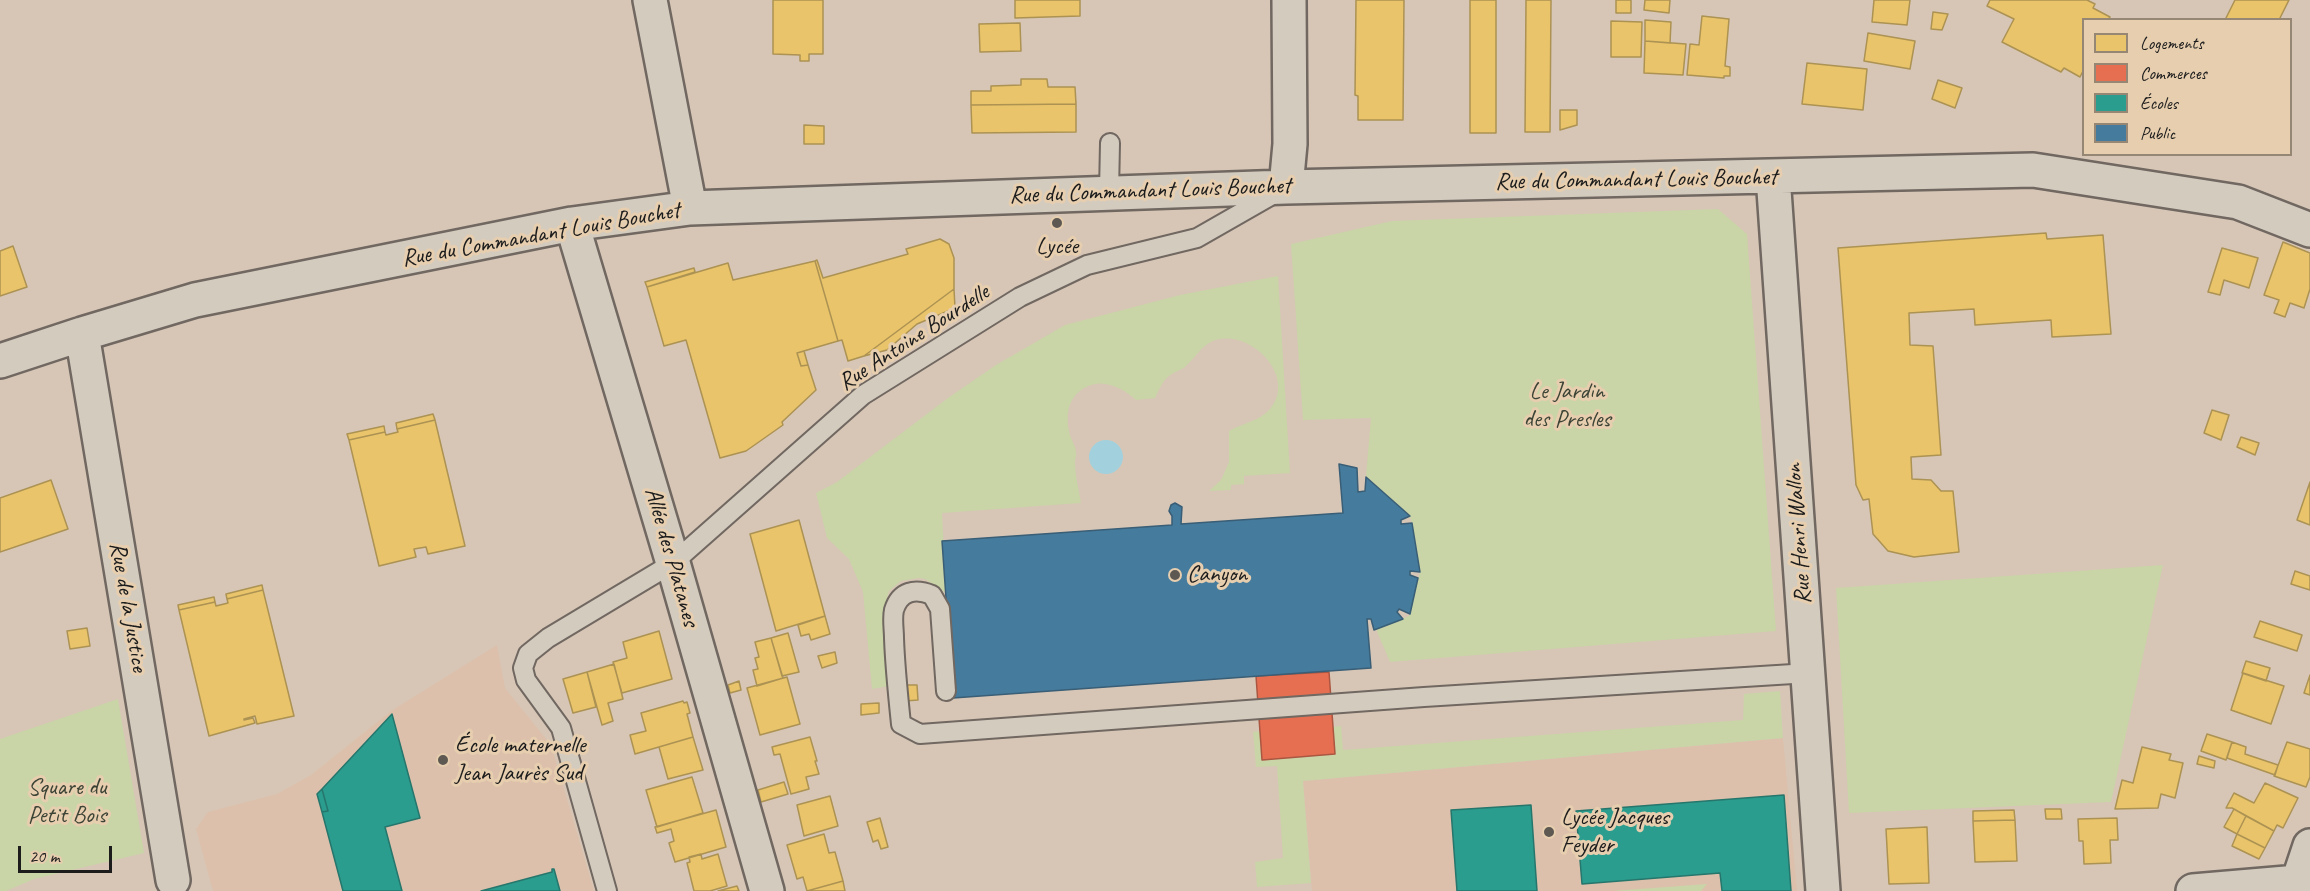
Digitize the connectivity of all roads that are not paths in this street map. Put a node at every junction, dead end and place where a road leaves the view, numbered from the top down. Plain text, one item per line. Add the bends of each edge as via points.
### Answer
1 (650, 0) edge
2 (1289, 0) edge
3 (1110, 143) dead end
4 (1773, 176) junction
5 (1286, 187) junction
6 (1109, 192) junction
7 (690, 208) junction
8 (572, 224) junction
9 (2310, 230) edge
10 (82, 334) junction
11 (0, 361) edge
12 (673, 563) junction
13 (1809, 673) junction
14 (946, 691) dead end
15 (2310, 846) edge
16 (173, 880) dead end
17 (607, 891) edge
18 (767, 891) edge
19 (1823, 891) edge
20 (2193, 891) edge

1 - 7 street
2 - 5 street via 1290,144
3 - 6 lane
4 - 5 street, Rue du Commandant Louis Bouchet
4 - 9 street, Rue du Commandant Louis Bouchet via 2041,171 2238,202
4 - 13 street, Rue Henri Wallon
5 - 6 street, Rue du Commandant Louis Bouchet
5 - 12 lane, Rue Antoine Bourdelle via 1197,238 1087,265 1020,297 863,396
6 - 7 street, Rue du Commandant Louis Bouchet
7 - 8 street, Rue du Commandant Louis Bouchet
8 - 10 street, Rue du Commandant Louis Bouchet via 195,300
8 - 12 street, Allée des Platanes
10 - 11 street, Rue du Commandant Louis Bouchet
10 - 16 street, Rue de la Justice
12 - 17 lane, Rue Antoine Bourdelle via 548,638 528,654 523,668 526,680 561,728
12 - 18 street, Allée des Platanes
13 - 14 lane via 920,734 901,724 893,613 908,592 932,596 940,609
13 - 19 street, Rue Henri Wallon
15 - 20 street via 2298,882

